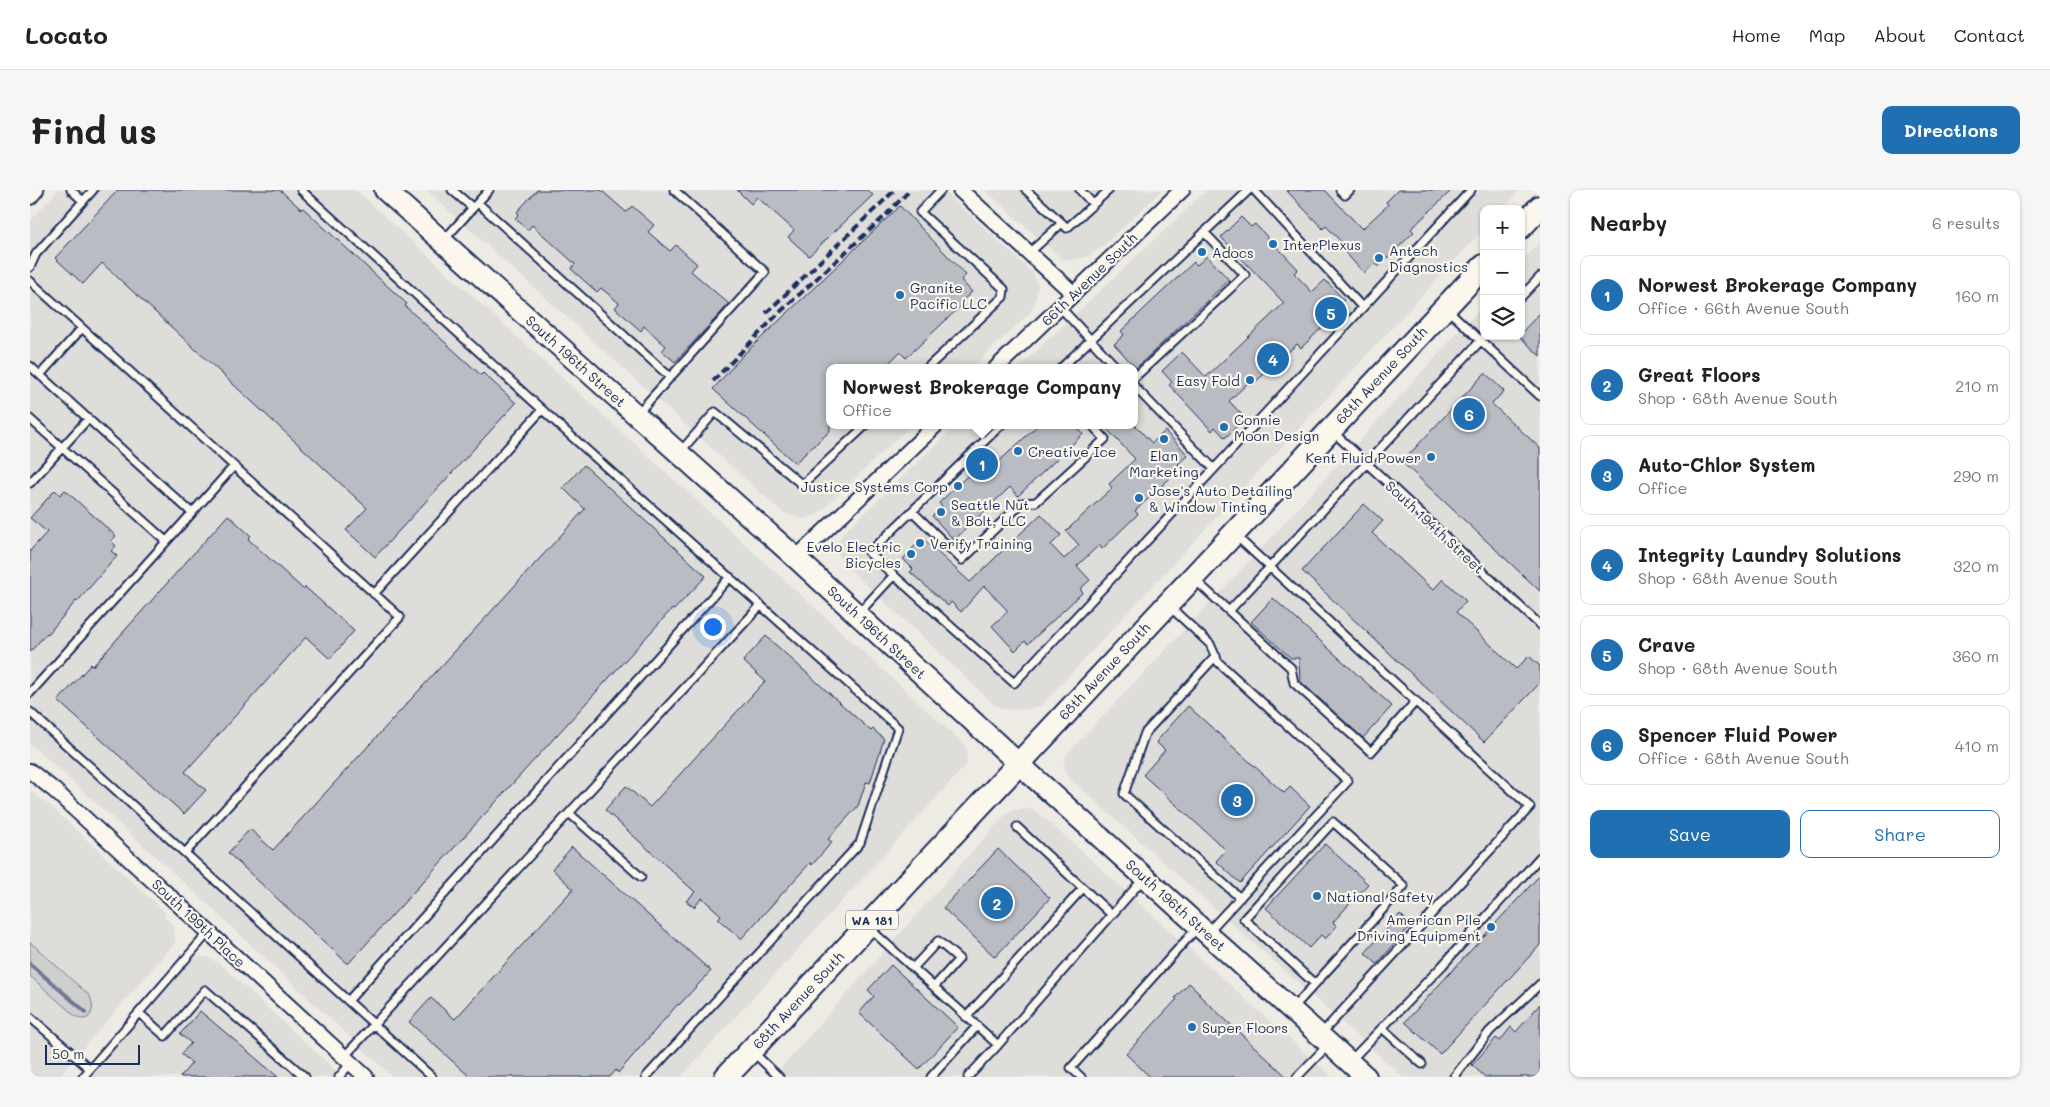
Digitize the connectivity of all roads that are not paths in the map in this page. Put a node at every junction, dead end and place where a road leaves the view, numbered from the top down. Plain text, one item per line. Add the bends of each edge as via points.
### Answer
1 (36, 190) edge
2 (71, 190) edge
3 (93, 190) edge
4 (301, 190) edge
5 (385, 190) edge
6 (452, 190) edge
7 (489, 190) edge
8 (674, 190) edge
9 (941, 190) edge
10 (960, 190) edge
11 (1026, 190) edge
12 (1080, 190) edge
13 (1109, 190) edge
14 (1182, 190) edge
15 (1249, 190) edge
16 (1254, 190) edge
17 (1340, 190) edge
18 (1350, 190) edge
19 (1471, 190) edge
20 (30, 197) edge
21 (83, 201) junction
22 (1093, 204) junction
23 (475, 206) junction
24 (1540, 207) edge
25 (1062, 223) junction
26 (1525, 223) edge
27 (1204, 232) junction
28 (443, 242) junction
29 (1029, 253) junction
30 (30, 267) edge
31 (1480, 270) edge
32 (1540, 277) edge
33 (30, 281) edge
34 (1074, 294) junction
35 (1523, 295) edge
36 (1060, 307) junction
37 (1362, 307) junction
38 (1444, 307) junction
39 (82, 328) junction
40 (1480, 336) edge
41 (1090, 340) junction
42 (1481, 340) edge
43 (1485, 340) edge
44 (931, 364) edge
45 (1000, 364) edge
46 (1066, 364) edge
47 (1113, 364) edge
48 (30, 366) edge
49 (1138, 374) edge
50 (40, 375) junction
51 (670, 377) junction
52 (1138, 390) edge
53 (1540, 396) edge
54 (542, 410) junction
55 (636, 415) junction
56 (30, 419) edge
57 (88, 419) junction
58 (862, 429) edge
59 (932, 429) edge
60 (998, 429) edge
61 (1096, 429) edge
62 (1330, 430) junction
63 (62, 448) junction
64 (679, 453) junction
65 (1366, 463) junction
66 (234, 466) junction
67 (1214, 469) junction
68 (30, 483) edge
69 (912, 511) junction
70 (192, 512) junction
71 (1233, 533) junction
72 (166, 542) junction
73 (796, 558) junction
74 (1270, 567) junction
75 (894, 575) junction
76 (730, 577) junction
77 (1192, 577) junction
78 (374, 594) junction
79 (1167, 604) junction
80 (760, 605) junction
81 (1229, 611) junction
82 (858, 615) junction
83 (1540, 625) edge
84 (1216, 656) junction
85 (30, 693) edge
86 (1416, 702) junction
87 (30, 712) edge
88 (1018, 763) junction
89 (30, 771) edge
90 (569, 813) junction
91 (1017, 827) dead end
92 (185, 853) junction
93 (1540, 858) edge
94 (641, 877) dead end
95 (1145, 878) junction
96 (1083, 888) junction
97 (1240, 898) junction
98 (1112, 915) junction
99 (866, 926) junction
100 (1203, 930) junction
101 (209, 932) junction
102 (913, 968) junction
103 (1315, 984) junction
104 (1540, 984) edge
105 (934, 987) junction
106 (348, 1001) junction
107 (1291, 1010) junction
108 (139, 1013) junction
109 (30, 1017) edge
110 (966, 1017) junction
111 (374, 1024) junction
112 (977, 1026) junction
113 (1382, 1028) junction
114 (1324, 1039) junction
115 (998, 1045) junction
116 (750, 1051) junction
117 (347, 1060) junction
118 (1350, 1062) junction
119 (1422, 1064) dead end
120 (90, 1069) junction
121 (1300, 1076) edge
122 (1456, 1076) edge
123 (83, 1077) edge
124 (305, 1077) edge
125 (339, 1077) edge
126 (366, 1077) edge
127 (432, 1077) edge
128 (646, 1077) edge
129 (726, 1077) edge
130 (779, 1077) edge
131 (931, 1077) edge
132 (968, 1077) edge
133 (1081, 1077) edge
134 (1366, 1077) edge

1 - 20 street
2 - 21 lane
3 - 21 lane
4 - 54 lane
5 - 28 main road, South 196th Street
6 - 23 lane
7 - 23 lane
8 - 51 lane via 765,272
9 - 44 lane via 920,212 1004,288 1003,297
10 - 29 street
11 - 25 lane
12 - 22 lane
13 - 22 lane
14 - 34 street, 66th Avenue South
15 - 27 lane
16 - 37 lane
17 - 18 lane via 1344,195
19 - 37 lane
21 - 30 lane via 36,254
22 - 25 lane via 1067,228
23 - 28 lane
23 - 51 lane
24 - 26 main road
25 - 29 lane
27 - 41 lane
27 - 49 lane via 1244,275
28 - 55 main road, South 196th Street
29 - 34 street
31 - 38 main road, 68th Avenue South / WA 181
32 - 35 lane
33 - 39 lane
34 - 36 street, 66th Avenue South
36 - 41 lane
36 - 45 street, 66th Avenue South
37 - 67 lane
38 - 40 lane
38 - 62 main road, 68th Avenue South / WA 181
39 - 50 lane
39 - 66 lane
41 - 46 lane
41 - 47 lane
42 - 65 lane
43 - 53 lane
48 - 50 lane
50 - 57 lane
51 - 55 lane
52 - 67 lane
54 - 76 lane
54 - 78 lane
55 - 64 main road, South 196th Street
56 - 63 lane
57 - 63 lane
57 - 70 lane
58 - 64 lane via 806,482 800,483 716,412
59 - 73 street
60 - 69 lane
61 - 69 lane via 1105,439 1036,502 1022,503 962,560
62 - 65 lane, South 194th Street
62 - 71 main road, 68th Avenue South / WA 181
63 - 68 lane
63 - 72 lane
64 - 73 main road, South 196th Street
65 - 74 lane
65 - 83 lane, South 194th Street
66 - 70 lane
66 - 78 lane
67 - 75 lane via 1014,683
69 - 75 lane via 869,553
70 - 72 lane
71 - 74 lane
71 - 77 main road, 68th Avenue South / WA 181
72 - 85 lane
73 - 82 main road, South 196th Street
74 - 81 lane
74 - 86 lane
75 - 82 lane
76 - 80 lane
76 - 106 lane
77 - 79 main road, 68th Avenue South / WA 181
77 - 81 lane
78 - 92 lane via 400,617
79 - 84 lane via 1210,644
79 - 88 main road, 68th Avenue South / WA 181
80 - 90 lane
80 - 128 lane via 898,728 860,843
81 - 86 lane via 1290,668 1294,683 1371,752
82 - 88 main road, South 196th Street
84 - 97 lane via 1145,733 1124,794
84 - 97 lane via 1218,662 1348,781
86 - 114 lane via 1530,807
87 - 92 lane
88 - 95 main road, South 196th Street
88 - 99 main road, 68th Avenue South / WA 181
89 - 101 street, South 199th Place
90 - 94 lane
90 - 111 lane
91 - 96 lane
92 - 106 lane
93 - 113 lane
95 - 98 lane
95 - 100 main road, South 196th Street
96 - 98 lane
96 - 110 lane
97 - 100 lane
98 - 115 lane
99 - 102 lane
99 - 116 main road, 68th Avenue South / WA 181
100 - 107 main road, South 196th Street
100 - 133 lane via 1071,1068
101 - 108 lane
101 - 117 street, South 199th Place
102 - 105 lane
102 - 105 lane via 938,941 959,959
103 - 103 lane via 1404,886 1333,822 1244,919
103 - 107 lane
104 - 122 lane via 1490,1031
105 - 110 lane
106 - 111 lane
107 - 114 main road, South 196th Street
108 - 120 lane
108 - 124 lane via 165,1036 205,990
109 - 120 lane
110 - 112 lane
111 - 117 lane
111 - 127 lane
112 - 115 lane
112 - 131 lane
113 - 118 lane
113 - 119 lane
114 - 118 main road, South 196th Street
114 - 121 lane
115 - 132 lane
116 - 129 main road, 68th Avenue South / WA 181
116 - 130 lane
117 - 125 lane
117 - 126 street, South 199th Place
118 - 134 main road, South 196th Street
120 - 123 lane

